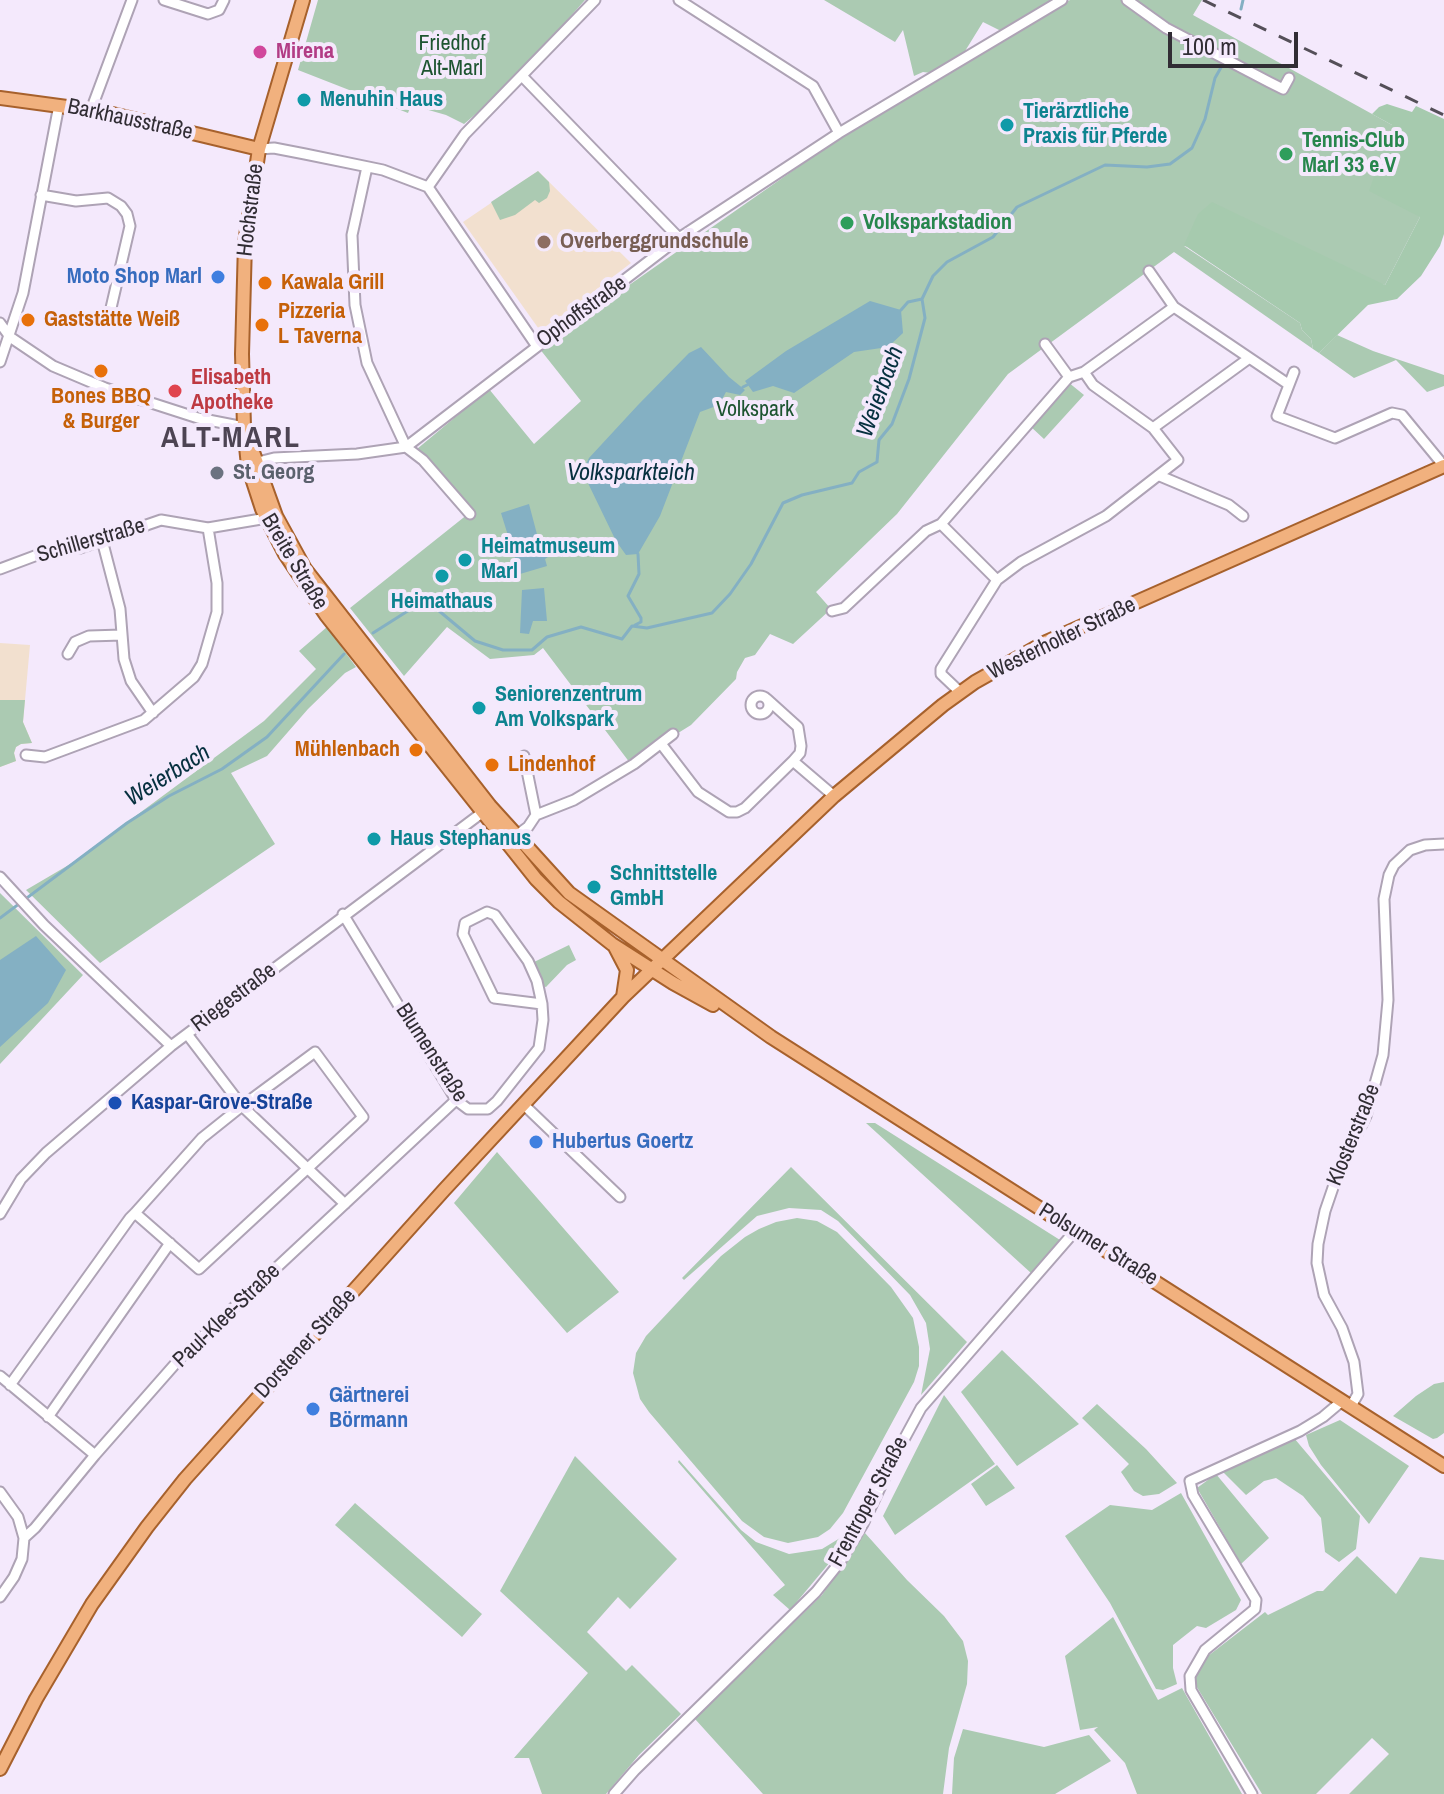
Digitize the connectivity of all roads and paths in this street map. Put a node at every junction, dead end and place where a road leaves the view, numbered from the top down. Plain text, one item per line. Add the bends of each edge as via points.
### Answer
1 (132, 0) edge
2 (164, 0) edge
3 (224, 0) edge
4 (303, 0) edge
5 (595, 0) edge
6 (679, 0) edge
7 (1062, 0) edge
8 (1127, 0) edge
9 (522, 76) junction
10 (1289, 78) dead end
11 (0, 98) edge
12 (59, 105) junction
13 (91, 110) junction
14 (839, 133) junction
15 (259, 149) junction
16 (367, 167) junction
17 (428, 187) junction
18 (41, 195) junction
19 (679, 238) junction
20 (1149, 271) dead end
21 (1174, 307) junction
22 (111, 308) dead end
23 (0, 323) edge
24 (10, 337) junction
25 (1045, 344) dead end
26 (536, 345) junction
27 (1248, 359) junction
28 (0, 362) edge
29 (1084, 372) junction
30 (1294, 372) dead end
31 (1069, 377) junction
32 (1288, 384) junction
33 (244, 427) junction
34 (1153, 428) junction
35 (406, 447) junction
36 (252, 464) junction
37 (1444, 466) edge
38 (1160, 476) junction
39 (470, 514) dead end
40 (1243, 516) dead end
41 (272, 518) junction
42 (941, 524) junction
43 (208, 528) junction
44 (102, 540) junction
45 (0, 569) edge
46 (997, 580) junction
47 (832, 611) dead end
48 (122, 635) junction
49 (68, 654) dead end
50 (961, 693) junction
51 (767, 699) dead end
52 (153, 713) junction
53 (673, 734) dead end
54 (662, 745) junction
55 (26, 755) dead end
56 (524, 756) dead end
57 (793, 761) junction
58 (834, 796) junction
59 (486, 809) junction
60 (536, 815) junction
61 (512, 839) junction
62 (1444, 844) edge
63 (0, 877) edge
64 (343, 914) junction
65 (612, 944) junction
66 (662, 959) junction
67 (652, 969) junction
68 (623, 997) junction
69 (542, 1004) junction
70 (752, 1024) junction
71 (187, 1034) junction
72 (171, 1046) junction
73 (456, 1100) junction
74 (523, 1104) junction
75 (242, 1106) junction
76 (306, 1168) junction
77 (620, 1197) dead end
78 (345, 1204) junction
79 (135, 1213) junction
80 (0, 1214) edge
81 (1075, 1231) junction
82 (170, 1243) junction
83 (0, 1376) edge
84 (10, 1385) junction
85 (1346, 1403) junction
86 (48, 1417) junction
87 (95, 1455) junction
88 (1444, 1466) edge
89 (0, 1492) edge
90 (24, 1538) junction
91 (0, 1597) edge
92 (0, 1769) edge
93 (614, 1794) edge
94 (1252, 1794) edge

1 - 13 street
2 - 3 street via 208,14 219,10
4 - 15 main road, Hochstraße
5 - 9 street
6 - 14 street via 813,86
7 - 14 street, Ophoffstraße
8 - 10 street via 1166,28 1283,89
9 - 17 street via 465,134
9 - 19 street
11 - 12 main road, Barkhausstraße
12 - 13 main road, Barkhausstraße
12 - 18 street
13 - 15 main road, Barkhausstraße
14 - 19 street, Ophoffstraße
15 - 16 street
15 - 33 main road, Hochstraße via 245,256
16 - 17 street
16 - 35 street via 352,235 355,305 367,363
17 - 26 street
18 - 22 street via 76,201 108,198 127,214 130,226
18 - 24 street
19 - 26 street, Ophoffstraße
20 - 21 street
21 - 27 street
21 - 29 street
23 - 24 street
24 - 28 street
24 - 33 street via 53,366 105,388
25 - 31 street
26 - 35 street, Ophoffstraße
27 - 32 street
27 - 34 street
29 - 31 street
29 - 34 street via 1093,385
30 - 32 street
31 - 42 street
32 - 37 street via 1277,416 1335,438 1392,413 1402,415
33 - 36 main road, Breite Straße
34 - 38 street via 1178,460
35 - 36 street, Ophoffstraße
35 - 39 street
36 - 41 main road, Breite Straße
37 - 50 main road, Westerholter Straße via 1074,628
38 - 40 street
38 - 46 street via 1106,516
41 - 43 street, Schillerstraße
41 - 59 main road, Breite Straße via 311,578
42 - 46 street
42 - 47 street via 926,531 844,608
43 - 44 street, Schillerstraße via 161,520
43 - 52 street via 217,583 211,638 194,677
44 - 45 street, Schillerstraße via 48,551
44 - 48 street
46 - 50 street via 941,669
48 - 49 street via 89,636 75,642
48 - 52 street via 131,681
50 - 58 main road, Westerholter Straße
51 - 57 street via 798,727 800,753
52 - 55 street via 45,757
53 - 54 street
54 - 57 street via 698,792 729,812 745,808
54 - 60 street via 574,800
56 - 60 street
57 - 58 street
58 - 66 main road, Westerholter Straße
59 - 61 main road, Breite Straße
59 - 64 street, Riegestraße
60 - 61 street
61 - 65 main road, Breite Straße via 536,879
61 - 66 main road, Breite Straße via 599,917
62 - 85 street, Klosterstraße via 1410,850 1389,875 1384,899 1388,1000 1383,1055 1366,1116 1329,1198 1318,1244 1324,1295 1354,1362 1358,1394
63 - 72 street
64 - 71 street, Riegestraße
64 - 73 street, Blumenstraße
65 - 67 main road, Breite Straße
65 - 68 main road via 627,970
66 - 67 main road, Dorstener Straße
66 - 70 main road, Polsumer Straße
67 - 68 main road, Dorstener Straße
67 - 70 main road, Polsumer Straße
68 - 74 main road, Dorstener Straße
69 - 69 street, Blumenstraße via 494,998 463,934 465,923 487,912 495,915 528,961
69 - 73 street, Blumenstraße via 539,1048 497,1101 476,1111
70 - 81 main road, Polsumer Straße
71 - 72 street, Riegestraße
71 - 75 street
72 - 80 street, Riegestraße via 46,1153 21,1179
73 - 78 street, Paul-Klee-Straße
74 - 77 street
74 - 92 main road, Dorstener Straße via 147,1527 85,1615
75 - 76 street
75 - 76 street via 315,1052 363,1117
75 - 79 street via 202,1138
76 - 78 street
76 - 82 street via 199,1269
78 - 87 street, Paul-Klee-Straße via 183,1355
79 - 82 street
79 - 84 street
81 - 85 main road, Polsumer Straße
81 - 93 street, Frentroper Straße via 921,1408 863,1524 816,1592
82 - 86 street
83 - 84 street
84 - 86 street
85 - 88 main road, Polsumer Straße
85 - 94 street via 1300,1431 1190,1481 1193,1495 1256,1600 1255,1609 1205,1650 1190,1676 1191,1690
86 - 87 street
87 - 90 street, Paul-Klee-Straße
89 - 90 street via 18,1517
90 - 91 street via 22,1559

